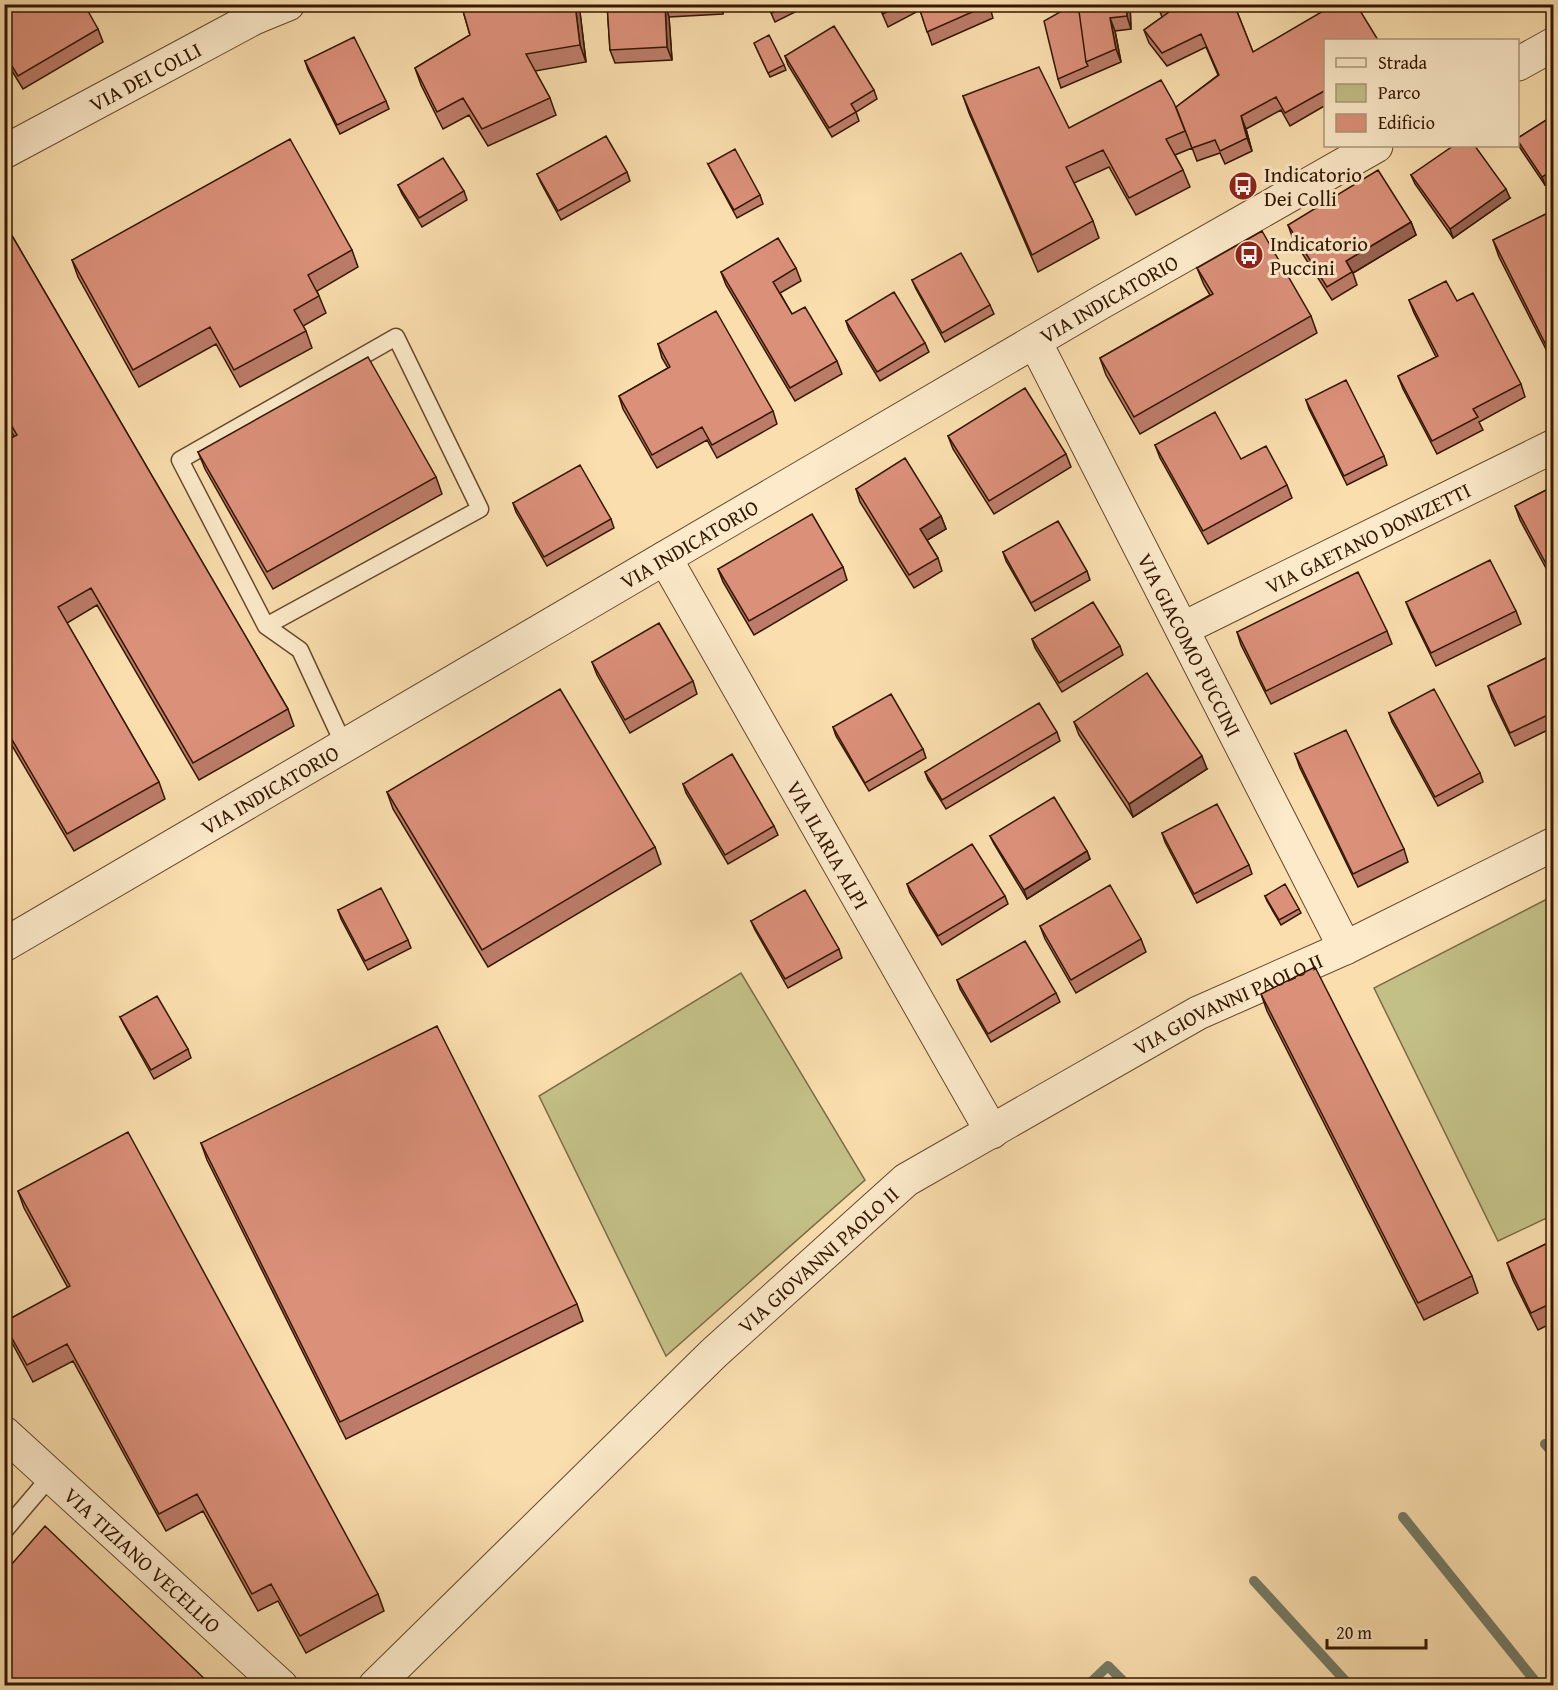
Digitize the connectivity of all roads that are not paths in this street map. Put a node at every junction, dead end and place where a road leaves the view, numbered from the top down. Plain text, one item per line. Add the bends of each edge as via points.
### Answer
1 (288, 4) edge
2 (1554, 44) edge
3 (1519, 63) edge
4 (1374, 147) edge
5 (4, 152) edge
6 (1035, 342) junction
7 (1554, 446) edge
8 (665, 558) junction
9 (266, 626) junction
10 (1182, 629) junction
11 (344, 745) junction
12 (1554, 844) edge
13 (4, 945) edge
14 (1345, 948) junction
15 (992, 1132) junction
16 (4, 1433) edge
17 (51, 1476) junction
18 (5, 1530) edge
19 (281, 1686) edge
20 (375, 1686) edge

1 - 5 street, VIA DEI COLLI via 254,18
2 - 3 street
4 - 6 street, VIA INDICATORIO
6 - 8 street, VIA INDICATORIO
6 - 10 street, VIA GIACOMO PUCCINI
7 - 10 street, VIA GAETANO DONIZETTI
8 - 11 street, VIA INDICATORIO
8 - 15 street, VIA ILARIA ALPI
9 - 9 lane via 180,460 396,337 480,509
9 - 11 lane via 300,650
10 - 14 street, VIA GIACOMO PUCCINI
11 - 13 street, VIA INDICATORIO
12 - 14 street, VIA GIOVANNI PAOLO II
14 - 15 street, VIA GIOVANNI PAOLO II via 1198,1013
15 - 20 street, VIA GIOVANNI PAOLO II via 906,1180 714,1353
16 - 17 street, VIA TIZIANO VECELLIO
17 - 18 lane
17 - 19 street, VIA TIZIANO VECELLIO

